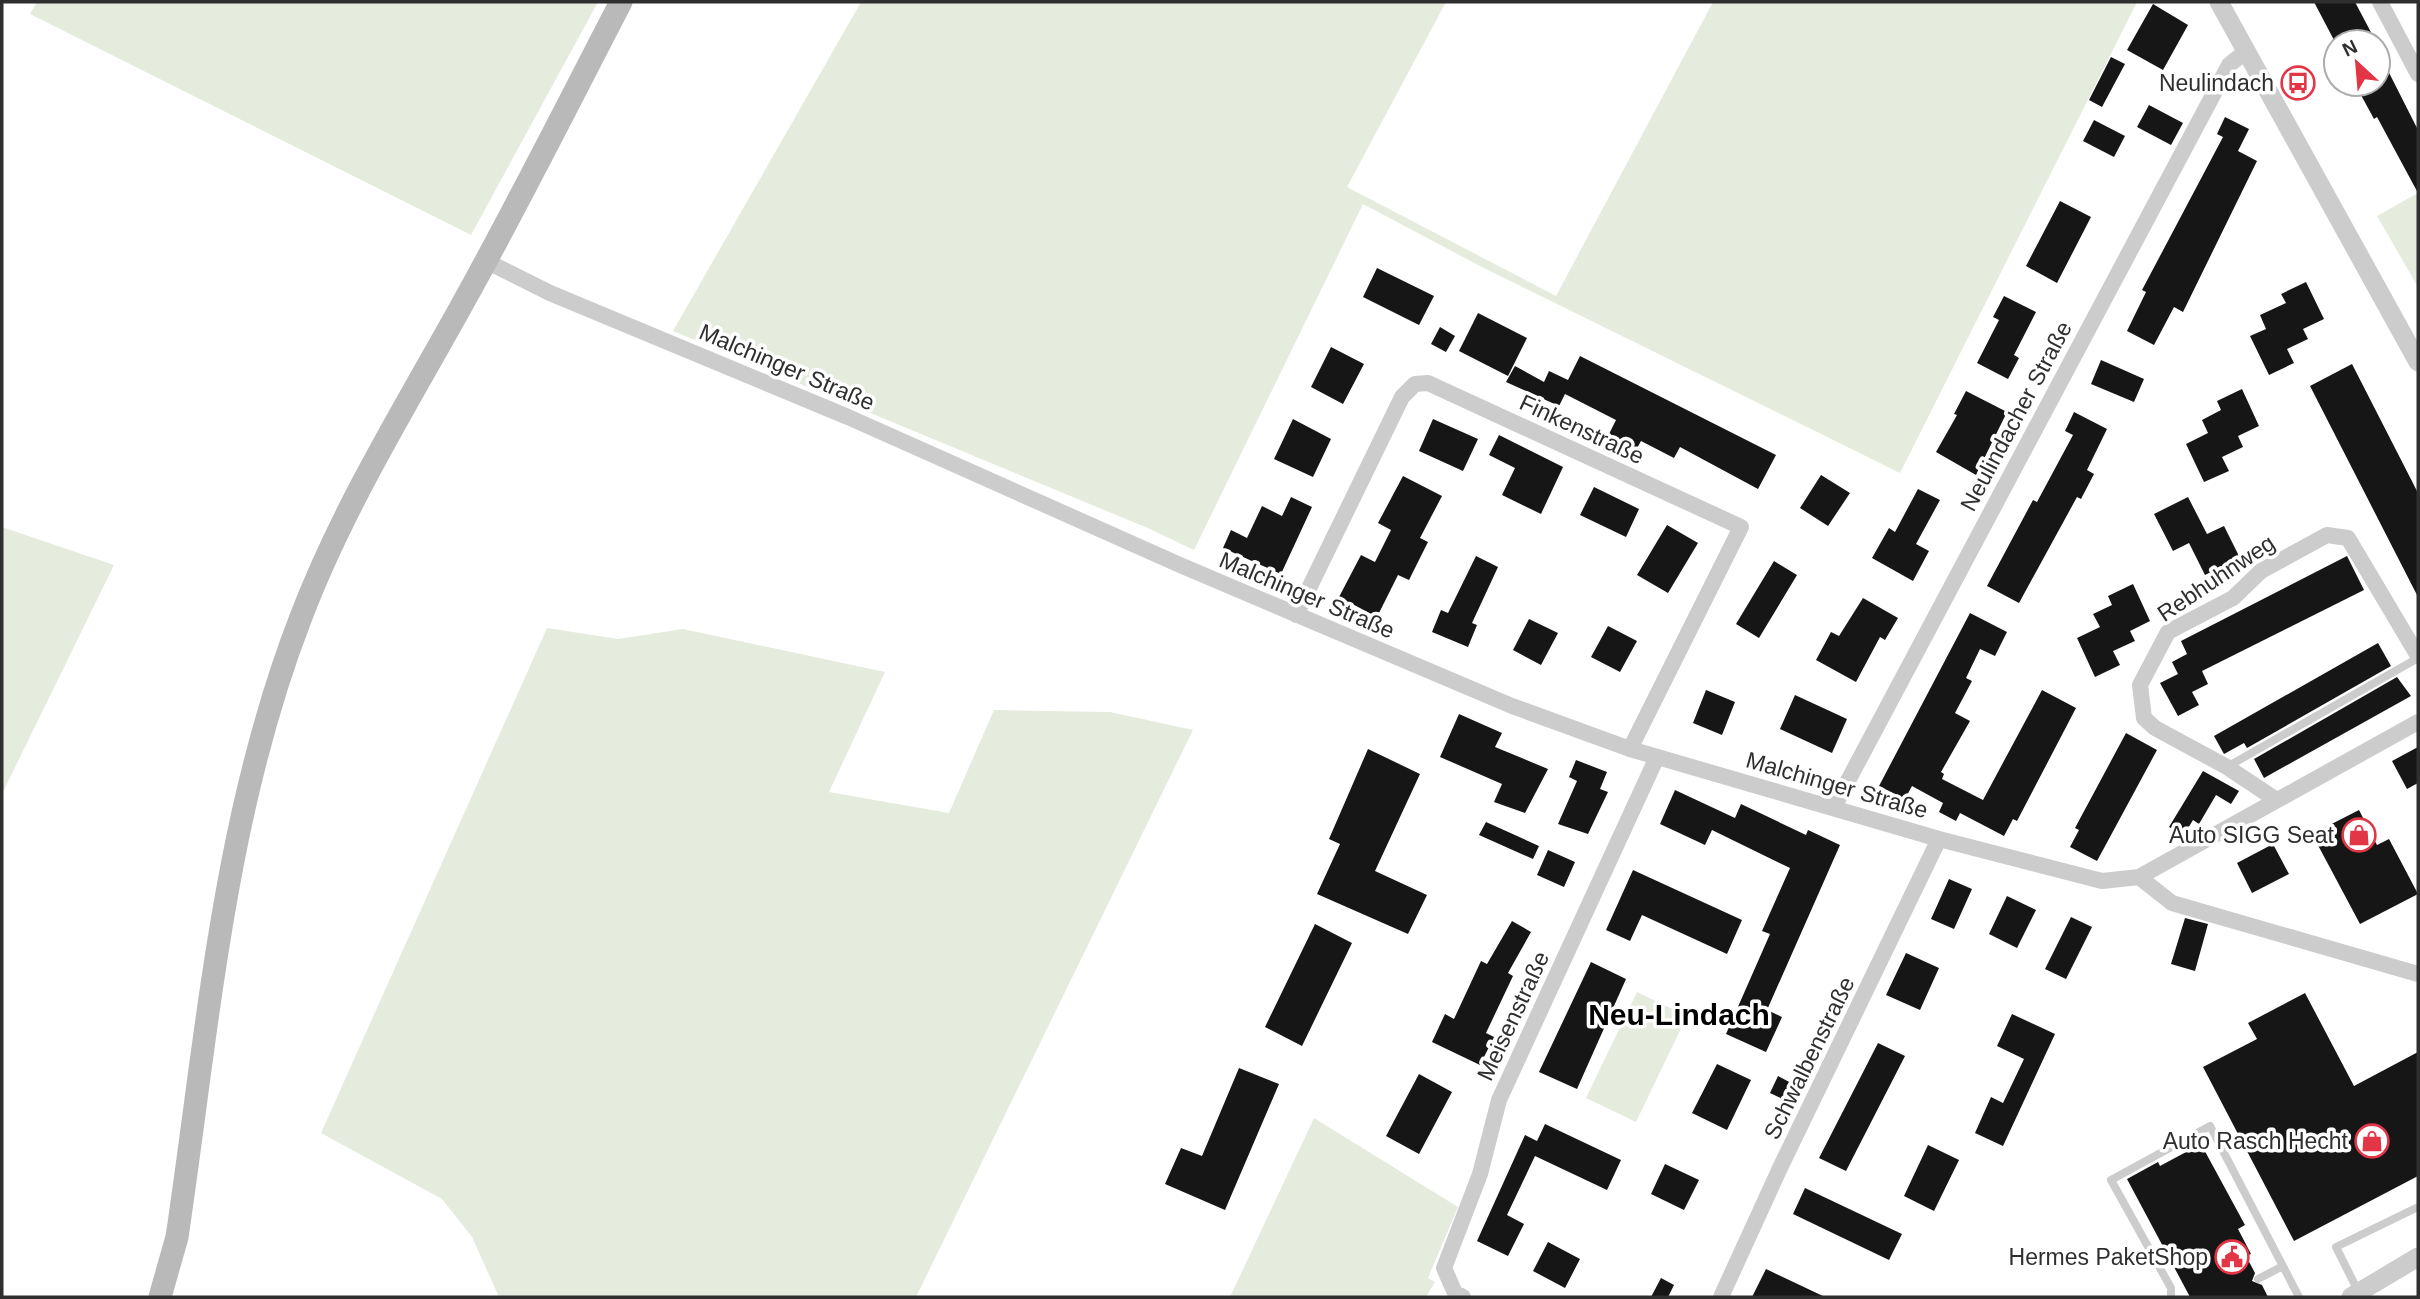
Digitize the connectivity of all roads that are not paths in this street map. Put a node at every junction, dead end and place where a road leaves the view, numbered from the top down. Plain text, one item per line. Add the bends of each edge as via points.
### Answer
1 (621, 2) edge
2 (2219, 2) edge
3 (2380, 2) edge
4 (2245, 52) junction
5 (2418, 74) edge
6 (486, 261) junction
7 (2418, 362) edge
8 (1296, 615) junction
9 (2418, 657) edge
10 (2418, 722) edge
11 (1630, 749) junction
12 (1657, 757) junction
13 (2227, 767) junction
14 (2275, 799) junction
15 (1835, 807) junction
16 (1939, 839) junction
17 (2139, 877) junction
18 (2418, 974) edge
19 (2418, 1206) edge
20 (2418, 1257) edge
21 (2283, 1266) junction
22 (2258, 1279) dead end
23 (2355, 1295) edge
24 (160, 1297) edge
25 (1463, 1297) edge
26 (1721, 1297) edge
27 (2171, 1297) edge
28 (2299, 1297) edge

1 - 6 main road
2 - 4 street
3 - 5 street
4 - 7 street
4 - 15 street, Neulindacher Straße via 2228,65
6 - 8 street, Malchinger Straße via 550,293 848,417
6 - 24 main road via 338,531 275,692 233,855 177,1237
8 - 11 street, Malchinger Straße via 1512,706
8 - 11 street, Finkenstraße via 1402,397 1415,384 1428,383 1741,527
9 - 13 lane
9 - 13 street, Rebhuhnweg via 2348,538 2327,535 2261,571 2233,598 2168,632 2140,685 2144,718 2155,729
10 - 14 street, Malchinger Straße
11 - 12 street, Malchinger Straße
12 - 15 street, Malchinger Straße
12 - 25 street, Meisenstraße via 1499,1100 1479,1174 1444,1268 1455,1293
13 - 14 street, Rebhuhnweg
14 - 17 street, Malchinger Straße
15 - 16 street, Malchinger Straße
16 - 17 street, Malchinger Straße via 2102,881
16 - 26 street, Schwalbenstraße
17 - 18 street via 2172,903
19 - 23 lane via 2336,1247
20 - 23 street
21 - 22 lane
21 - 27 lane via 2210,1126 2111,1180 2171,1288
21 - 28 lane

